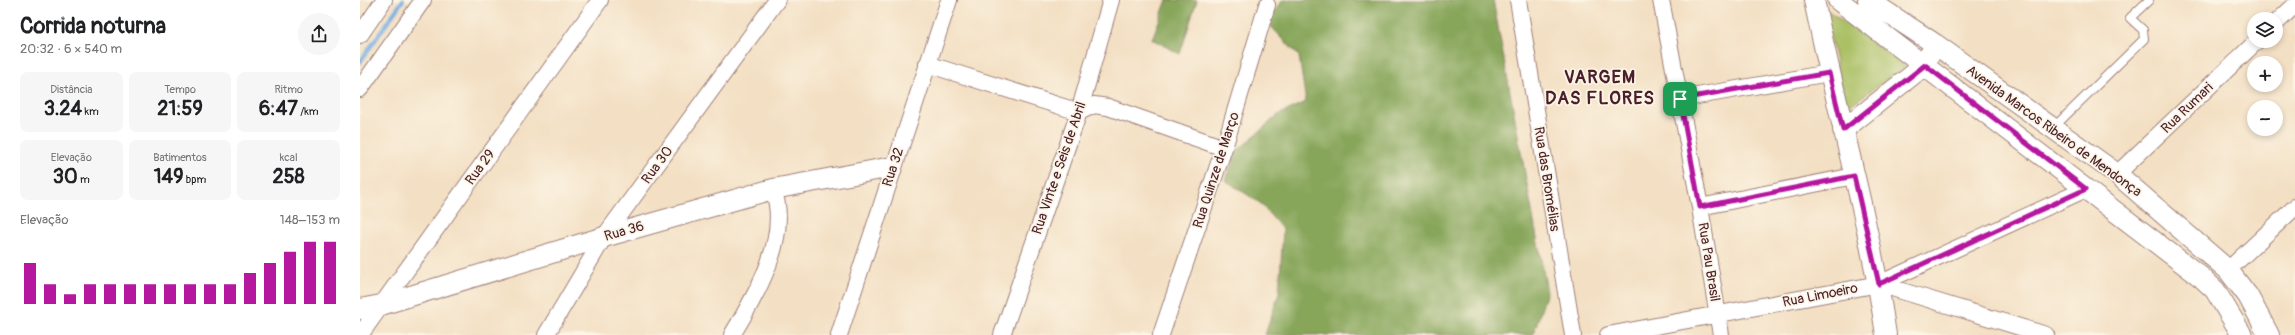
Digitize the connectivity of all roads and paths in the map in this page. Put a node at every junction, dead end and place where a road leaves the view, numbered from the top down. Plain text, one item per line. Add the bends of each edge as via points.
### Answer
1 (384, 0) edge
2 (423, 0) edge
3 (600, 0) edge
4 (777, 0) edge
5 (949, 0) edge
6 (1111, 0) edge
7 (1518, 0) edge
8 (1661, 0) edge
9 (1814, 0) edge
10 (1838, 0) edge
11 (1868, 0) edge
12 (2149, 0) edge
13 (1267, 5) dead end
14 (2295, 5) edge
15 (2283, 16) edge
16 (360, 35) edge
17 (1935, 44) junction
18 (2250, 48) edge
19 (927, 64) junction
20 (1925, 65) junction
21 (1829, 73) junction
22 (360, 89) edge
23 (1680, 99) junction
24 (1079, 112) junction
25 (2053, 128) junction
26 (1843, 130) junction
27 (1224, 148) junction
28 (892, 167) junction
29 (2117, 174) junction
30 (1854, 176) junction
31 (773, 189) junction
32 (2086, 189) junction
33 (1700, 207) junction
34 (2295, 207) edge
35 (604, 237) junction
36 (2228, 270) junction
37 (1879, 284) junction
38 (381, 305) junction
39 (360, 309) edge
40 (1717, 315) junction
41 (360, 335) edge
42 (547, 335) edge
43 (732, 335) edge
44 (839, 335) edge
45 (1002, 335) edge
46 (1161, 335) edge
47 (1573, 335) edge
48 (1608, 335) edge
49 (1721, 335) edge
50 (1886, 335) edge
51 (2046, 335) edge
52 (2242, 335) edge
53 (2269, 335) edge

1 - 16 street
2 - 22 street
3 - 38 street, Rua 29
4 - 35 street, Rua 30
5 - 19 street, Rua 32
6 - 24 street, Rua Vinte e Seis de Abril
7 - 47 street, Rua das Bromélias
8 - 23 street, Rua Pau Brasil
9 - 21 street
10 - 20 street, Avenida Marcos Ribeiro de Mendonça
11 - 17 street, Avenida Marcos Ribeiro de Mendonça
12 - 25 lane via 2130,18 2143,30 2144,39
13 - 27 street, Rua Quinze de Março
14 - 15 street
17 - 20 street
17 - 25 street, Avenida Marcos Ribeiro de Mendonça
18 - 29 street, Rua Rumari
19 - 24 street
19 - 28 street, Rua 32
20 - 26 street
20 - 32 street, Avenida Marcos Ribeiro de Mendonça
21 - 23 street
21 - 26 street
23 - 33 street, Rua Pau Brasil
24 - 27 street via 1094,105 1108,107
24 - 45 street, Rua Vinte e Seis de Abril
25 - 29 street, Avenida Marcos Ribeiro de Mendonça
26 - 30 street
27 - 46 street, Rua Quinze de Março
28 - 31 street, Rua 36
28 - 44 street, Rua 32
29 - 36 street, Avenida Marcos Ribeiro de Mendonça
30 - 33 street
30 - 37 street
31 - 35 street, Rua 36
31 - 43 street via 779,205 772,256 757,294
32 - 37 street, Rua Limoeiro
32 - 52 street, Avenida Marcos Ribeiro de Mendonça via 2215,290
33 - 40 street, Rua Pau Brasil
34 - 36 street
35 - 38 street, Rua 36
35 - 42 street, Rua 30
36 - 53 street, Avenida Marcos Ribeiro de Mendonça via 2248,296
37 - 40 street, Rua Limoeiro
37 - 50 street
37 - 51 street
38 - 39 street, Rua 36
38 - 41 street, Rua 29
40 - 48 street, Rua Limoeiro
40 - 49 street, Rua Pau Brasil

